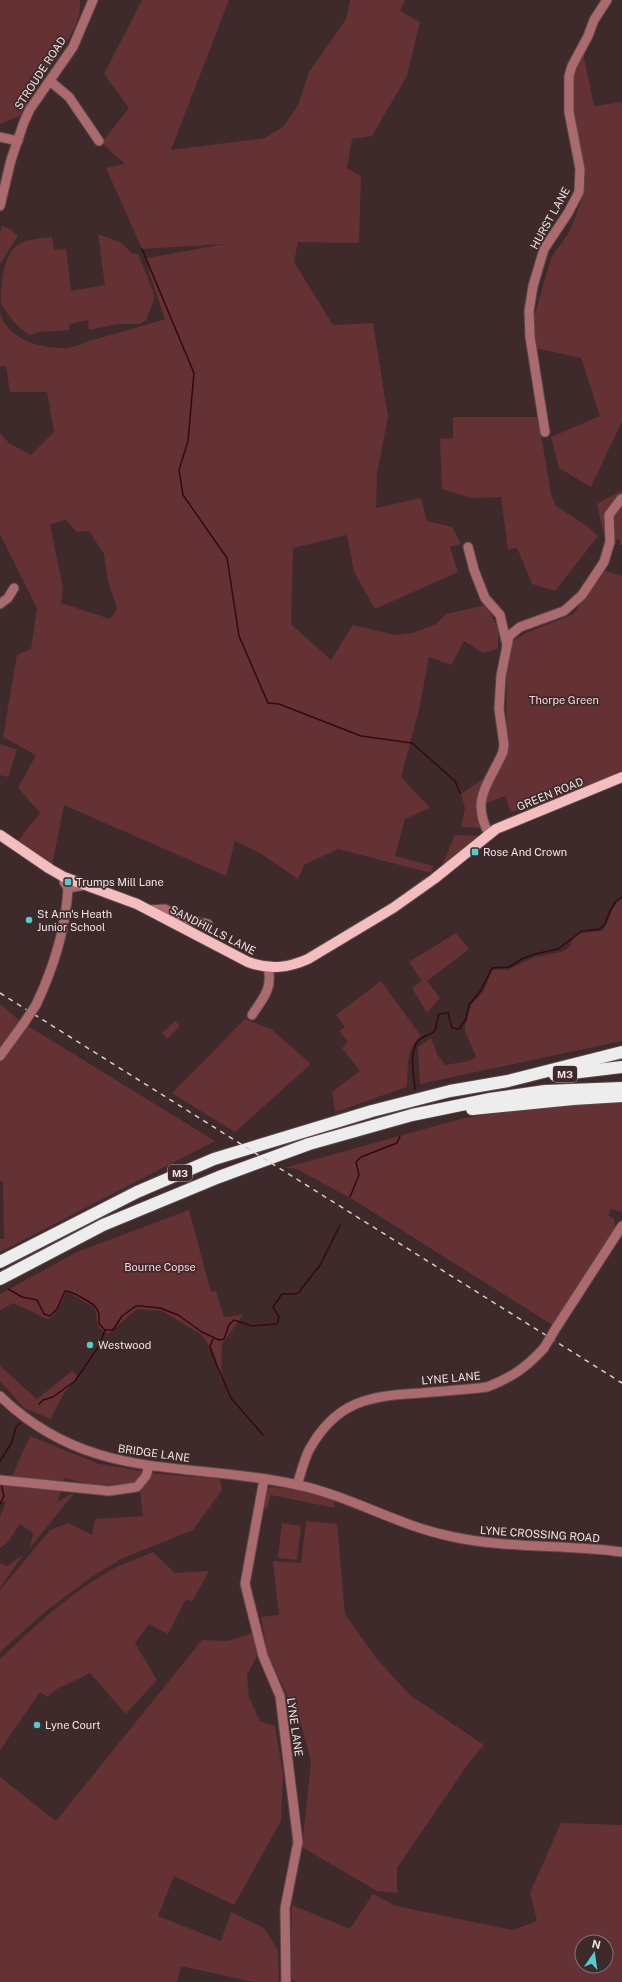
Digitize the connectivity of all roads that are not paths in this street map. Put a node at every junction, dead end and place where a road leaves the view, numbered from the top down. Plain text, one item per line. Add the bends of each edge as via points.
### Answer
1 (93, 0) edge
2 (607, 0) edge
3 (50, 81) junction
4 (0, 137) edge
5 (18, 141) junction
6 (99, 141) dead end
7 (0, 206) edge
8 (545, 432) dead end
9 (621, 499) dead end
10 (468, 547) dead end
11 (14, 588) dead end
12 (0, 604) edge
13 (507, 645) junction
14 (622, 777) edge
15 (488, 834) junction
16 (0, 835) edge
17 (64, 876) junction
18 (434, 879) joint
19 (86, 885) junction
20 (68, 888) junction
21 (148, 910) junction
22 (208, 924) dead end
23 (268, 968) junction
24 (252, 1015) dead end
25 (622, 1052) edge
26 (0, 1056) edge
27 (622, 1067) edge
28 (508, 1080) junction
29 (622, 1080) edge
30 (622, 1088) edge
31 (545, 1091) junction
32 (622, 1096) edge
33 (429, 1111) junction
34 (622, 1226) edge
35 (0, 1262) edge
36 (0, 1278) edge
37 (0, 1396) edge
38 (149, 1466) junction
39 (1, 1480) edge
40 (264, 1480) junction
41 (297, 1484) junction
42 (622, 1552) edge
43 (286, 1982) edge

1 - 3 street, STROUDE ROAD via 72,47
2 - 8 street, HURST LANE via 594,20 569,76 569,112 580,169 579,192 544,249 529,311 530,337
3 - 5 street, STROUDE ROAD via 30,109
3 - 6 street via 69,97
4 - 5 street
5 - 7 street, STROUDE ROAD
9 - 13 street via 609,515 610,542 604,562 582,594 564,611 520,627 509,636
10 - 13 street via 485,598 500,616
11 - 12 street via 8,598
13 - 15 street via 501,676 499,709 503,752 480,800 481,814
14 - 15 main road, GREEN ROAD
15 - 18 main road, GREEN ROAD
16 - 17 main road, SANDHILLS LANE
17 - 19 main road, SANDHILLS LANE
17 - 20 street via 65,886
18 - 23 main road, SANDHILLS LANE via 393,908 308,959 293,965
19 - 20 street
19 - 21 main road, SANDHILLS LANE
20 - 26 street, bridge via 54,958 44,988 36,1005
21 - 22 street via 165,909 188,920
21 - 23 main road, SANDHILLS LANE via 234,956
23 - 24 street via 271,978 268,990
25 - 28 highway
27 - 28 highway, M3
28 - 35 highway, M3 via 450,1091 372,1111 214,1159 137,1192
29 - 31 highway, M3
30 - 31 highway
31 - 33 highway, M3
32 - 33 highway via 471,1110
33 - 36 highway, M3 via 310,1144 218,1177 103,1225
34 - 41 street, LYNE LANE, bridge via 544,1348 520,1371 487,1387 380,1396 351,1406 335,1417 320,1433 309,1451
37 - 38 street, BRIDGE LANE via 32,1424 71,1446 118,1461
38 - 39 street via 146,1476 137,1487 109,1492
38 - 40 street, BRIDGE LANE
40 - 41 street, BRIDGE LANE
40 - 43 street, LYNE LANE via 245,1584 263,1656 280,1696 298,1842 285,1908
41 - 42 street, LYNE CROSSING ROAD via 341,1497 427,1531 461,1539 492,1544 584,1547

